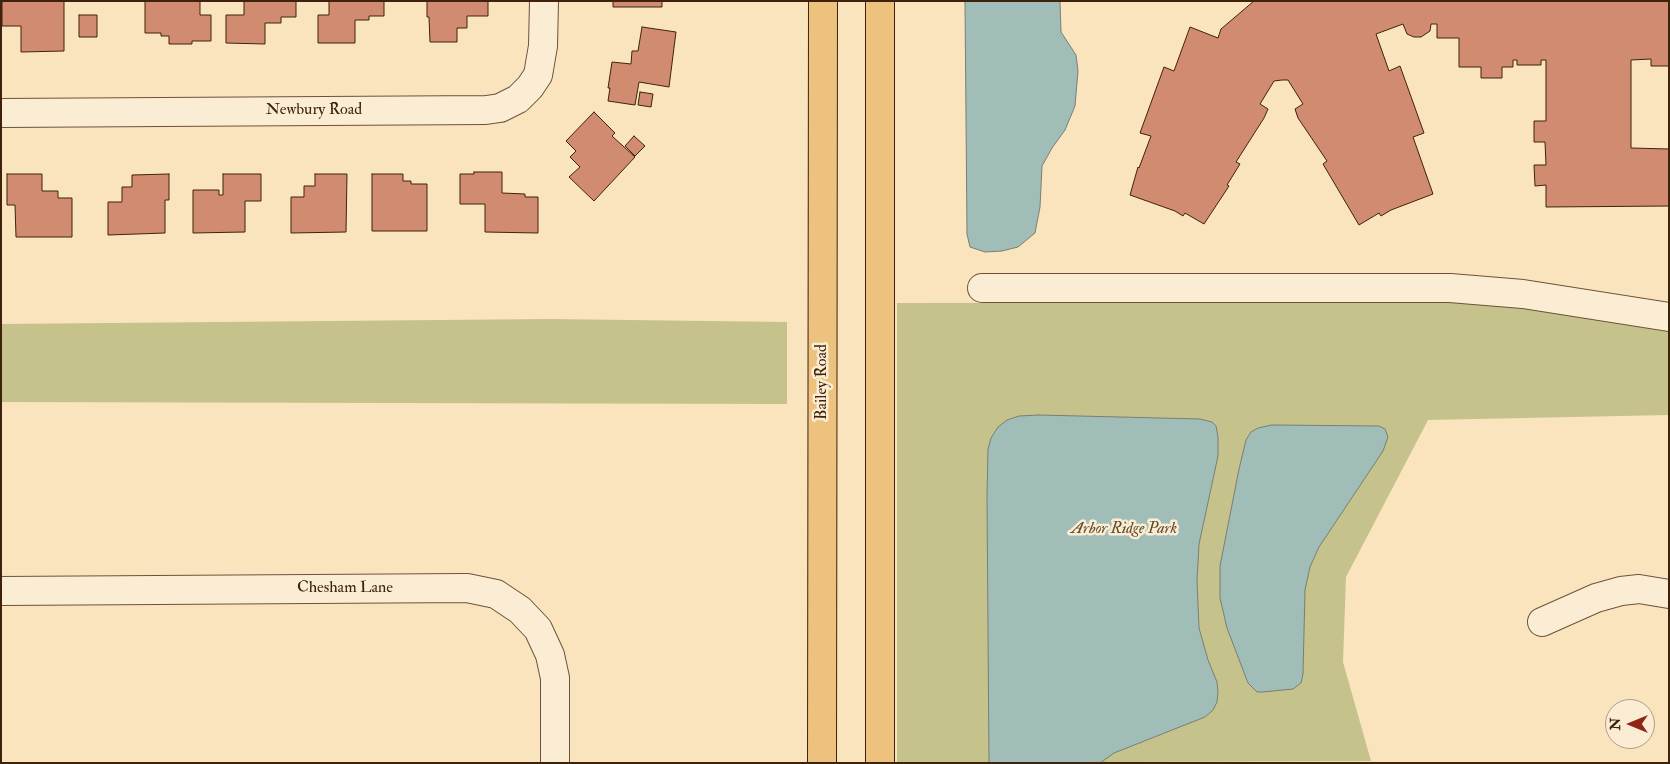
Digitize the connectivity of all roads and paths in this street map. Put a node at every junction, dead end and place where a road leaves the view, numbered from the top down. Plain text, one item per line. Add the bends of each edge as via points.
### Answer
1 (544, 1) edge
2 (823, 1) edge
3 (880, 1) edge
4 (1, 113) edge
5 (982, 288) dead end
6 (1669, 318) edge
7 (1, 591) edge
8 (1669, 594) edge
9 (1542, 622) dead end
10 (555, 763) edge
11 (822, 763) edge
12 (880, 763) edge

1 - 4 street, Newbury Road via 544,46 538,75 518,100 500,108
2 - 11 main road, Bailey Road
3 - 12 main road
5 - 6 street via 1450,288 1523,294
7 - 10 street, Chesham Lane via 467,588 496,594 520,610 538,630 550,655 555,678
8 - 9 street via 1639,589 1621,591 1596,598

